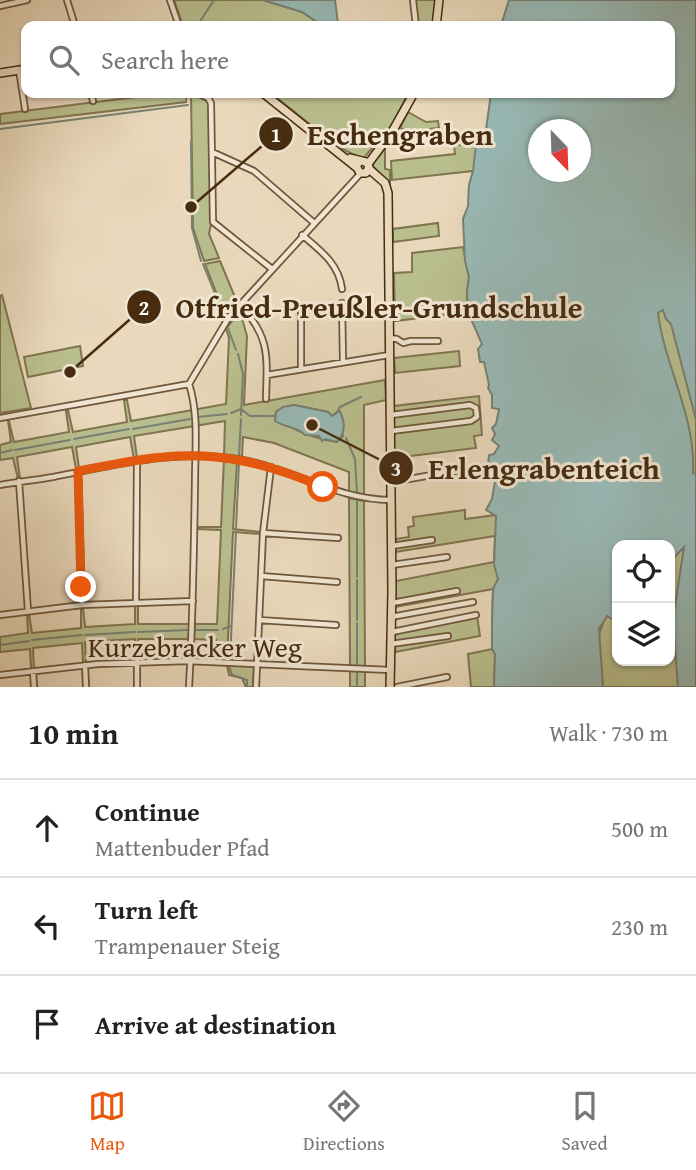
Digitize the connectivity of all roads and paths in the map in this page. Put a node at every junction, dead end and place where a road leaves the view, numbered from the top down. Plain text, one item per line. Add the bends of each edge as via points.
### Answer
1 (27, 0) edge
2 (67, 0) edge
3 (170, 0) edge
4 (413, 0) edge
5 (439, 0) edge
6 (0, 6) edge
7 (73, 21) edge
8 (177, 21) edge
9 (415, 21) edge
10 (437, 21) edge
11 (21, 69) edge
12 (0, 73) edge
13 (24, 98) edge
14 (92, 98) edge
15 (206, 98) edge
16 (269, 98) edge
17 (411, 98) edge
18 (93, 101) dead end
19 (25, 109) dead end
20 (212, 152) junction
21 (362, 167) junction
22 (314, 222) junction
23 (302, 235) junction
24 (272, 269) junction
25 (342, 289) dead end
26 (342, 303) dead end
27 (240, 306) junction
28 (301, 311) dead end
29 (389, 338) junction
30 (438, 341) dead end
31 (389, 355) junction
32 (343, 362) junction
33 (302, 370) junction
34 (267, 375) junction
35 (189, 384) junction
36 (267, 399) dead end
37 (390, 415) junction
38 (0, 418) edge
39 (390, 431) junction
40 (195, 455) junction
41 (136, 461) junction
42 (271, 467) junction
43 (466, 469) dead end
44 (78, 471) junction
45 (19, 481) junction
46 (391, 482) junction
47 (0, 485) edge
48 (391, 500) junction
49 (263, 533) junction
50 (338, 538) dead end
51 (432, 540) dead end
52 (392, 546) junction
53 (447, 557) dead end
54 (391, 565) junction
55 (261, 576) junction
56 (337, 582) dead end
57 (457, 591) dead end
58 (194, 601) junction
59 (136, 602) junction
60 (473, 602) dead end
61 (392, 603) junction
62 (82, 605) junction
63 (28, 611) junction
64 (0, 615) edge
65 (476, 615) dead end
66 (391, 617) junction
67 (259, 620) junction
68 (336, 625) dead end
69 (391, 632) junction
70 (448, 636) dead end
71 (391, 644) junction
72 (191, 661) junction
73 (136, 662) junction
74 (257, 664) junction
75 (85, 665) junction
76 (391, 670) junction
77 (33, 671) junction
78 (0, 675) edge
79 (446, 677) dead end
80 (34, 687) edge
81 (86, 687) edge
82 (137, 687) edge
83 (190, 687) edge
84 (256, 687) edge
85 (390, 687) edge
86 (397, 687) edge

1 - 6 street
2 - 7 street
3 - 8 street
4 - 9 street
5 - 10 main road
11 - 12 main road
13 - 19 street
14 - 18 street
15 - 20 street via 211,101
16 - 21 main road
17 - 21 main road
20 - 22 street via 254,171
20 - 24 street via 213,222
21 - 22 street
21 - 29 main road via 387,186
22 - 23 street
23 - 24 street
23 - 25 street via 333,263
24 - 27 street
26 - 32 street
27 - 34 street via 264,340
27 - 35 street via 222,326
28 - 33 street
29 - 30 street via 403,344
29 - 31 main road
31 - 32 street
31 - 37 main road
32 - 33 street
33 - 34 street
34 - 36 street
35 - 38 street
35 - 40 street
37 - 39 main road
37 - 39 street via 470,405 478,413 471,421
39 - 46 main road
40 - 41 street
40 - 42 street
40 - 58 street
41 - 44 street
41 - 59 street
42 - 48 street via 341,494
42 - 49 street
43 - 46 street
44 - 45 street
44 - 62 street
45 - 47 street
45 - 63 street
46 - 48 main road
48 - 52 main road
49 - 50 street
49 - 55 street
51 - 52 street
52 - 54 main road
53 - 54 street
54 - 61 main road
55 - 56 street
55 - 67 street
57 - 61 street
58 - 59 street
58 - 72 street
59 - 62 street
60 - 66 street
61 - 66 main road
62 - 63 street
63 - 64 street
65 - 69 street
66 - 69 main road
67 - 68 street
67 - 74 street
69 - 71 main road
70 - 71 street
71 - 76 main road
72 - 73 street, Kurzebracker Weg
72 - 74 street, Kurzebracker Weg
72 - 83 street
73 - 75 street, Kurzebracker Weg
73 - 82 street
74 - 76 street, Kurzebracker Weg
74 - 84 street
75 - 77 street, Kurzebracker Weg
75 - 81 street
76 - 85 main road
77 - 78 street, Kurzebracker Weg
77 - 80 street
79 - 86 street

